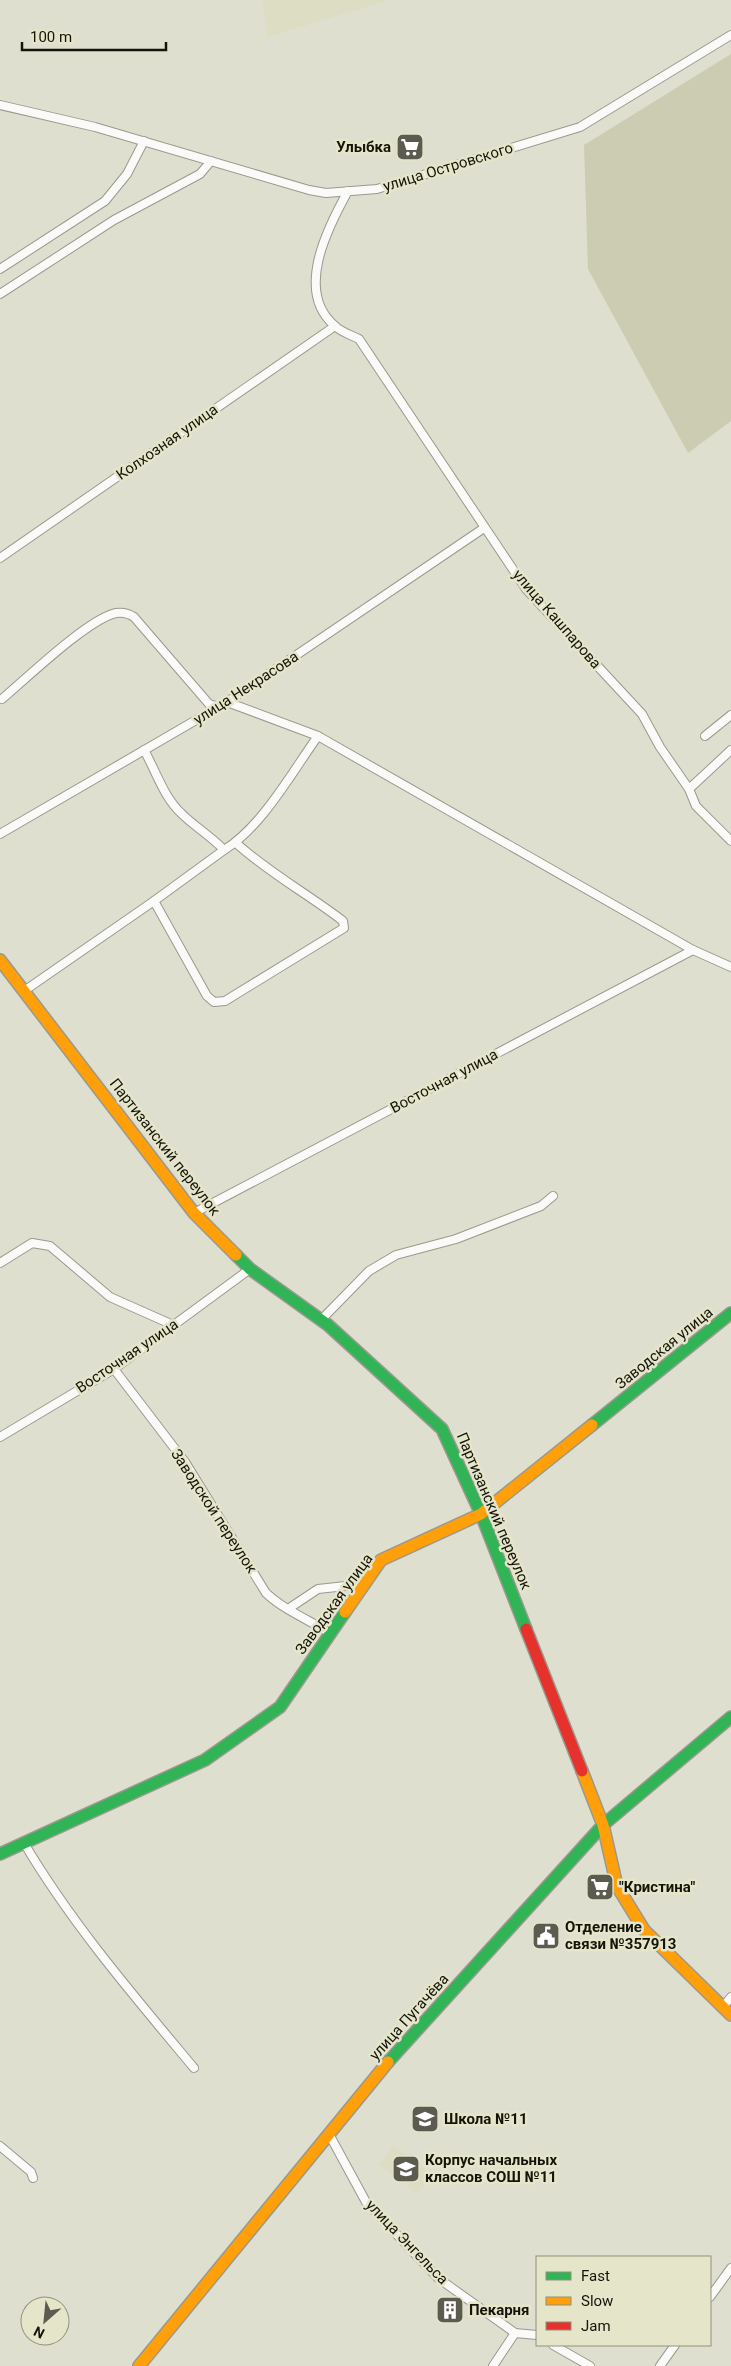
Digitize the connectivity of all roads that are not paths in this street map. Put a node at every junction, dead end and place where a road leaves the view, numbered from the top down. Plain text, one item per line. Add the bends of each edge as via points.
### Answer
1 (731, 35) edge
2 (0, 105) edge
3 (144, 141) junction
4 (211, 161) junction
5 (348, 191) junction
6 (0, 269) edge
7 (0, 294) edge
8 (335, 326) junction
9 (484, 528) junction
10 (0, 558) edge
11 (2, 699) dead end
12 (227, 702) junction
13 (219, 708) junction
14 (731, 715) edge
15 (318, 736) junction
16 (706, 736) dead end
17 (144, 750) junction
18 (731, 750) edge
19 (689, 788) junction
20 (0, 834) edge
21 (731, 841) edge
22 (236, 843) junction
23 (224, 850) junction
24 (154, 902) junction
25 (693, 950) junction
26 (0, 960) edge
27 (731, 967) edge
28 (24, 991) junction
29 (553, 1196) dead end
30 (194, 1213) junction
31 (0, 1263) edge
32 (250, 1269) junction
33 (731, 1314) edge
34 (321, 1320) junction
35 (173, 1325) junction
36 (114, 1368) junction
37 (0, 1437) edge
38 (481, 1514) junction
39 (364, 1584) junction
40 (288, 1608) junction
41 (330, 1633) junction
42 (731, 1717) edge
43 (603, 1825) junction
44 (24, 1843) junction
45 (0, 1854) edge
46 (731, 1997) edge
47 (727, 2011) edge
48 (194, 2068) dead end
49 (329, 2134) junction
50 (0, 2146) edge
51 (33, 2178) dead end
52 (731, 2268) edge
53 (711, 2296) edge
54 (515, 2333) junction
55 (536, 2335) edge
56 (555, 2346) edge
57 (674, 2346) edge
58 (139, 2366) edge
59 (493, 2366) edge
60 (590, 2366) edge
61 (660, 2366) edge

1 - 5 street, улица Островского via 580,127 377,189
2 - 3 street, улица Островского via 39,112
3 - 4 street, улица Островского
3 - 6 street via 127,174 105,201
4 - 5 street, улица Островского via 309,190 326,193
4 - 7 street via 200,174 114,220
5 - 8 street via 334,216 317,267 315,286 319,306
8 - 9 street, улица Кашпарова via 359,339
8 - 10 street, Колхозная улица
9 - 12 street, улица Некрасова
9 - 19 street, улица Кашпарова via 526,589 642,714
11 - 13 street via 94,622 126,613 140,622 209,704
12 - 13 street, улица Некрасова
12 - 15 street
13 - 17 street, улица Некрасова
14 - 16 street
15 - 22 street via 272,802
15 - 25 street
17 - 20 street, улица Некрасова
17 - 23 street via 172,803
18 - 19 street
19 - 21 street, улица Кашпарова via 696,806
22 - 23 street
22 - 24 street via 279,878 343,921 344,928 225,1001 214,1002 207,996
23 - 24 street
24 - 28 street
25 - 27 street
25 - 30 street, Восточная улица
26 - 28 street, Партизанский переулок
28 - 30 street, Партизанский переулок
29 - 34 street via 541,1206 456,1239 396,1255 368,1271
30 - 32 street, Партизанский переулок
31 - 35 street via 32,1244 50,1246 110,1297
32 - 34 street, Партизанский переулок
32 - 35 street, Восточная улица
33 - 38 street, Заводская улица
34 - 38 street, Партизанский переулок via 442,1430
35 - 36 street, Восточная улица
36 - 37 street, Восточная улица
36 - 40 street, Заводской переулок via 185,1462 266,1593 279,1606
38 - 39 street, Заводская улица via 381,1560
38 - 43 street, Партизанский переулок
39 - 40 street via 318,1589
39 - 41 street, Заводская улица
40 - 41 street, Заводской переулок
41 - 44 street, Заводская улица via 280,1707 205,1760
42 - 43 street, улица Пугачёва
43 - 47 street, Партизанский переулок via 617,1886 644,1930
43 - 49 street, улица Пугачёва via 394,2055
44 - 45 street, Заводская улица
44 - 48 street via 46,1880 107,1962
46 - 47 street, Партизанский переулок
49 - 54 street, улица Энгельса via 366,2202 438,2278
49 - 58 street, улица Пугачёва
50 - 51 street via 31,2172
52 - 53 street
54 - 55 street
54 - 59 street
56 - 60 street
57 - 61 street

